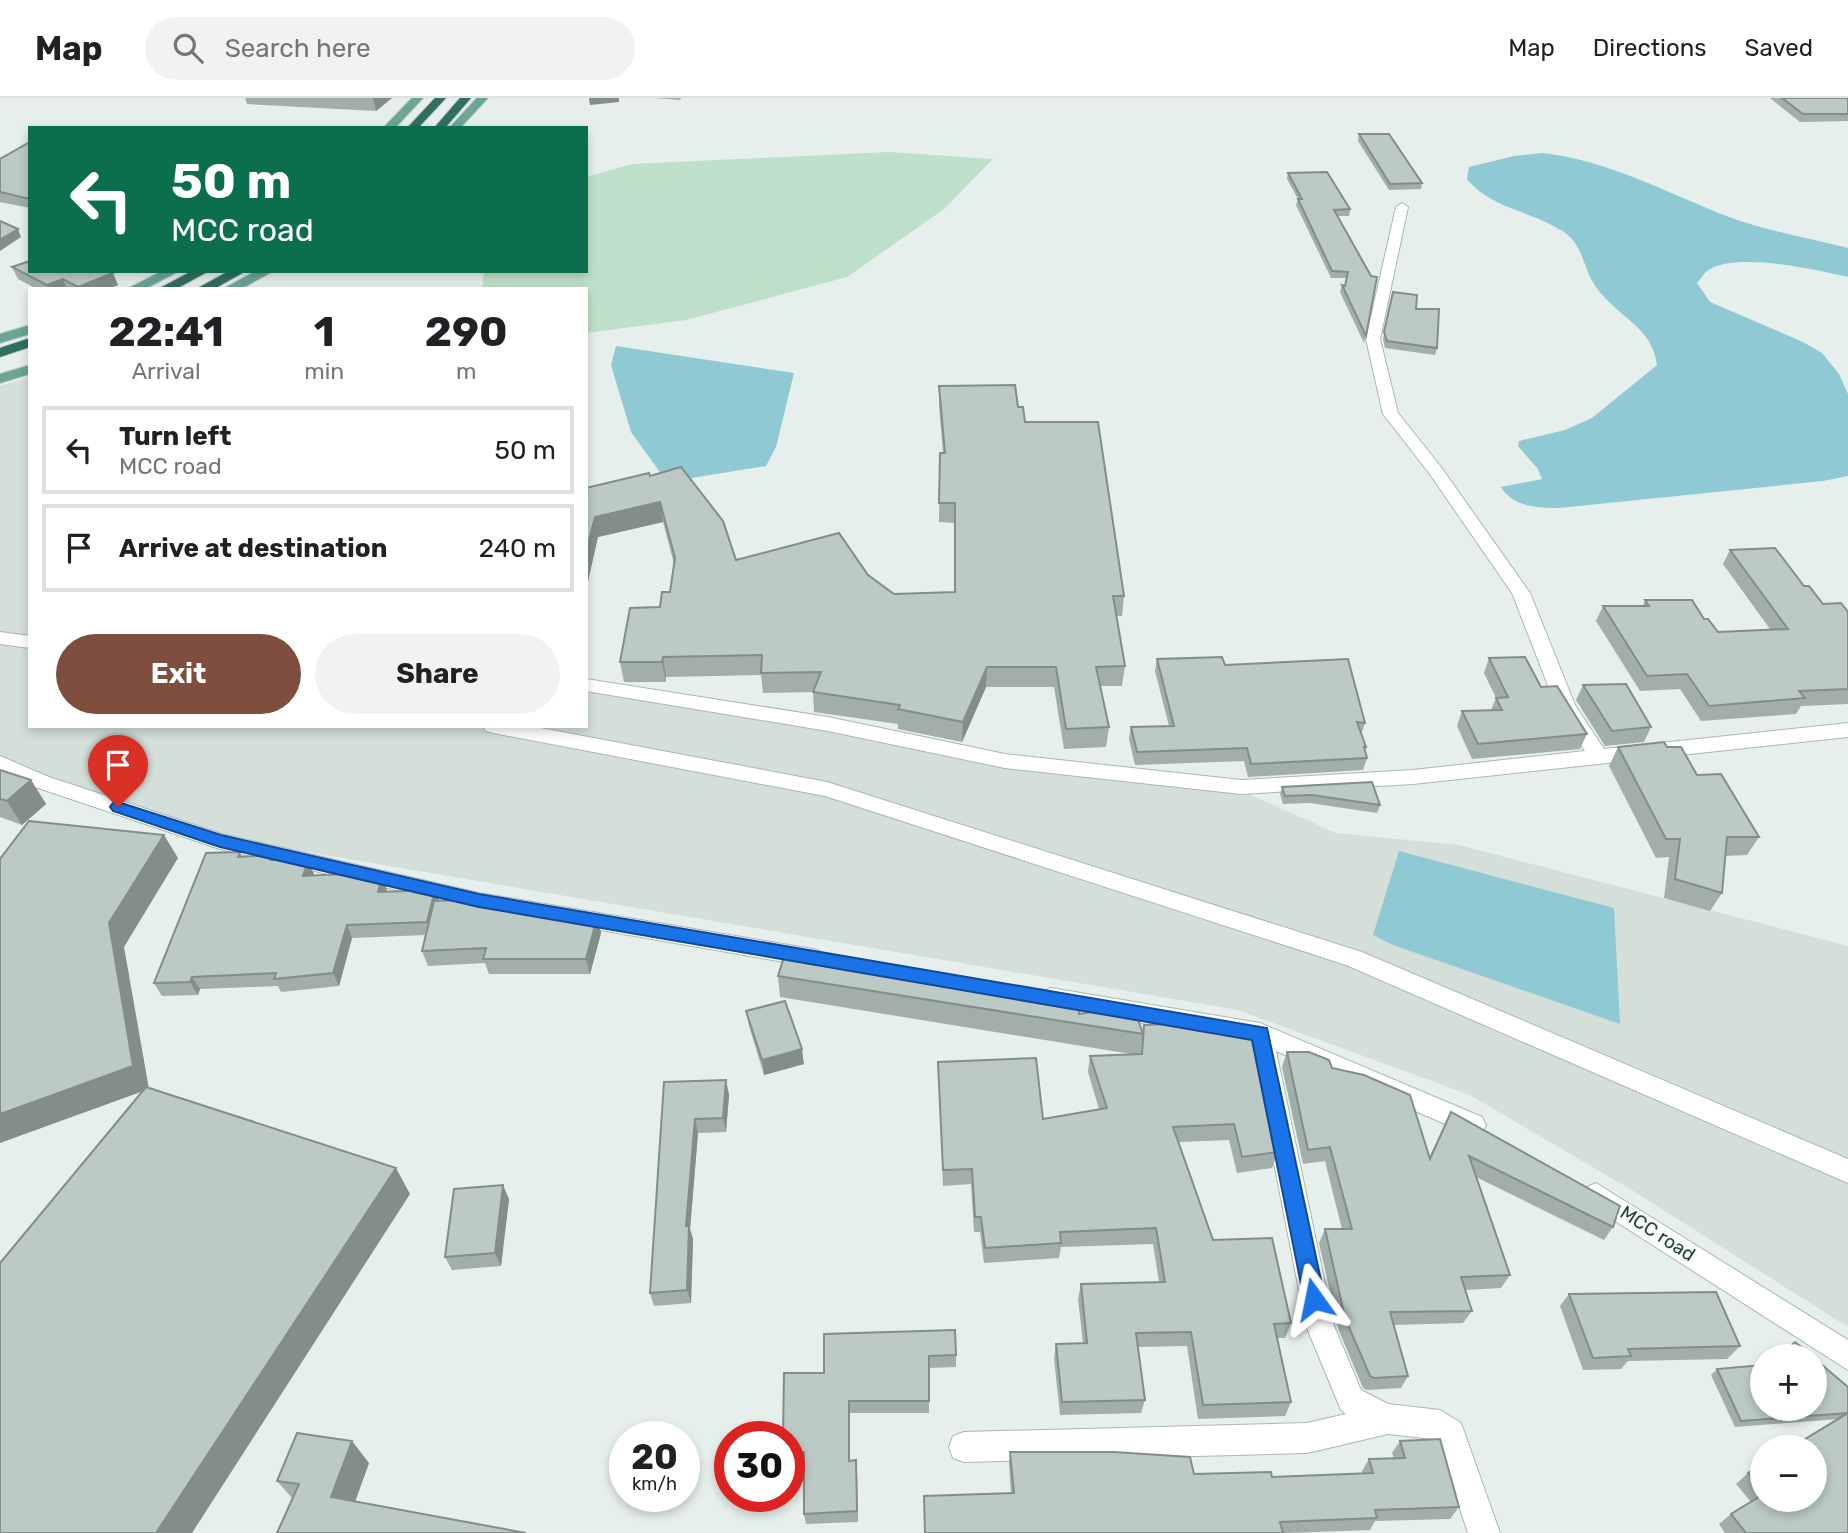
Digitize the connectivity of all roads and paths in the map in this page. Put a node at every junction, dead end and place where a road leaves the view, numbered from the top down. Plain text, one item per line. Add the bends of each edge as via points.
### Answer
1 (418, 98) edge
2 (442, 98) edge
3 (466, 98) edge
4 (482, 98) edge
5 (390, 126) edge
6 (414, 126) edge
7 (441, 126) edge
8 (456, 126) edge
9 (1402, 207) dead end
10 (169, 273) edge
11 (199, 273) edge
12 (236, 273) edge
13 (263, 273) edge
14 (138, 287) edge
15 (169, 287) edge
16 (207, 287) edge
17 (234, 287) edge
18 (28, 330) edge
19 (0, 339) edge
20 (28, 343) edge
21 (0, 353) edge
22 (28, 357) edge
23 (0, 366) edge
24 (28, 370) edge
25 (0, 379) edge
26 (0, 638) edge
27 (28, 642) edge
28 (588, 685) edge
29 (504, 728) edge
30 (1848, 730) edge
31 (1599, 757) junction
32 (0, 763) edge
33 (830, 961) edge
34 (1032, 995) edge
35 (1260, 1033) junction
36 (1490, 1135) edge
37 (1848, 1171) edge
38 (1575, 1183) edge
39 (1848, 1356) edge
40 (1388, 1419) junction
41 (964, 1447) dead end
42 (1484, 1533) edge

1 - 5 main road
2 - 6 highway
3 - 7 highway
4 - 8 main road
9 - 31 street via 1373,339 1391,414 1521,593 1566,706
10 - 14 main road
11 - 15 highway
12 - 16 highway
13 - 17 main road
18 - 19 main road
20 - 21 highway
22 - 23 highway
24 - 25 main road
26 - 27 street
28 - 31 street via 828,724 1004,761 1241,787 1412,777
29 - 37 street via 827,789 1354,958
30 - 31 street
32 - 33 street via 42,782 220,841 479,901
34 - 35 street
35 - 36 street
35 - 40 street via 1320,1326 1351,1400
38 - 39 street, MCC road
40 - 41 street via 1307,1438
40 - 42 street via 1440,1425 1450,1434

